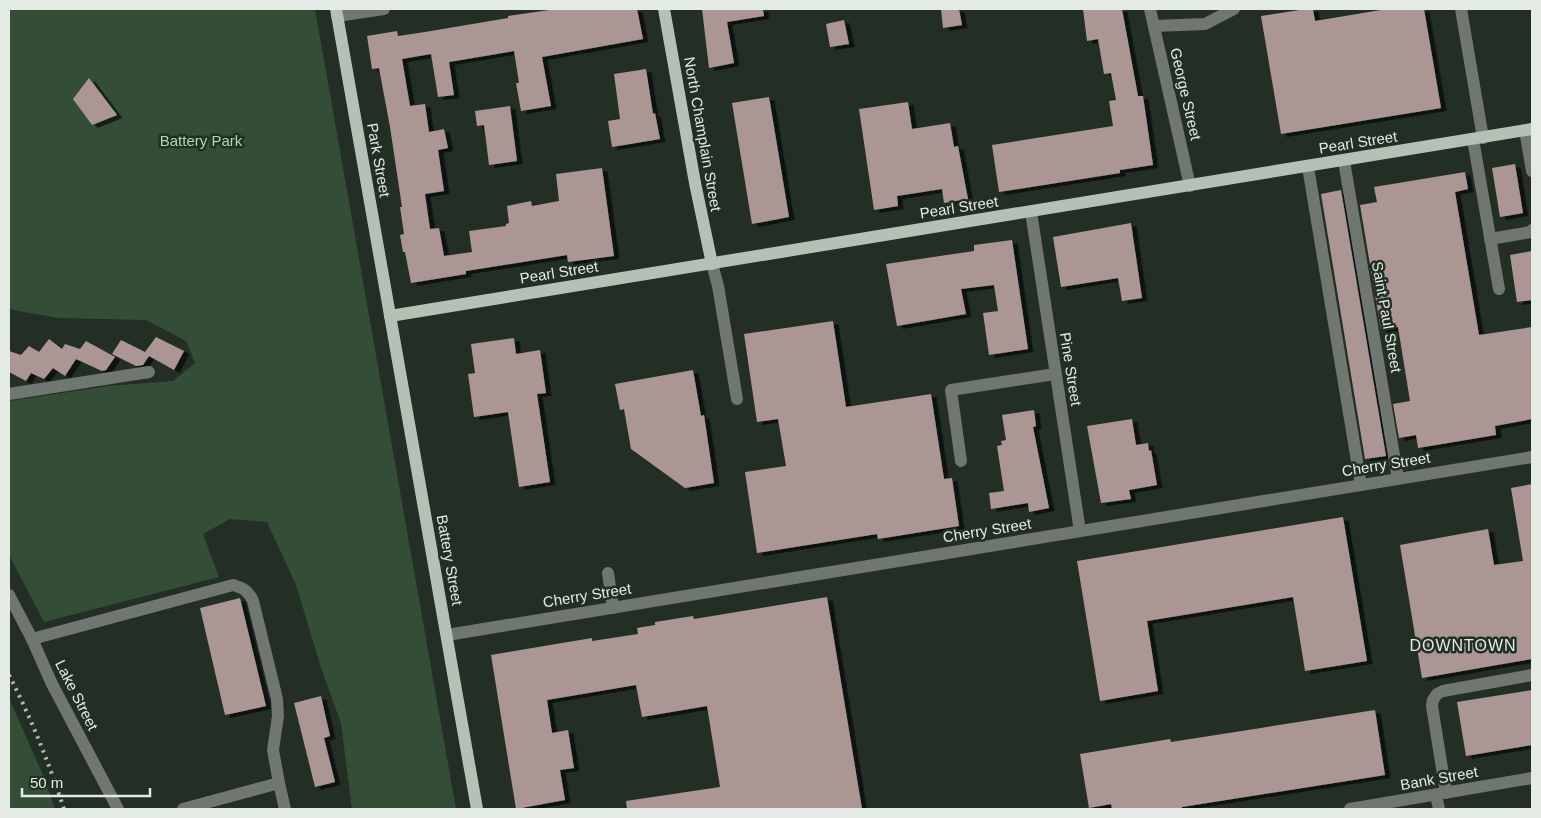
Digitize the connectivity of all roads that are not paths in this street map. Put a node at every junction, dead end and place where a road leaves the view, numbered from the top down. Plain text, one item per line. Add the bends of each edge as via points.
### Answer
1 (384, 9) edge
2 (664, 9) edge
3 (1150, 9) edge
4 (1234, 9) edge
5 (1461, 9) edge
6 (336, 12) edge
7 (1154, 26) junction
8 (1529, 130) edge
9 (1478, 138) junction
10 (1344, 161) junction
11 (1308, 167) junction
12 (1532, 171) edge
13 (1190, 186) junction
14 (1031, 212) junction
15 (1532, 230) edge
16 (1490, 239) junction
17 (712, 264) junction
18 (1499, 289) dead end
19 (390, 316) junction
20 (149, 372) dead end
21 (1055, 374) junction
22 (9, 394) edge
23 (737, 399) dead end
24 (1532, 457) edge
25 (961, 461) dead end
26 (1398, 479) junction
27 (1360, 485) junction
28 (1080, 531) junction
29 (608, 573) dead end
30 (9, 595) edge
31 (613, 608) junction
32 (446, 635) junction
33 (32, 639) junction
34 (1532, 675) edge
35 (1532, 778) edge
36 (280, 783) junction
37 (1441, 794) junction
38 (118, 809) edge
39 (183, 809) edge
40 (286, 809) edge
41 (476, 809) edge
42 (1350, 809) edge
43 (1439, 809) edge

1 - 6 street
2 - 17 main road, North Champlain Street
3 - 7 street, George Street
4 - 7 street via 1205,24
5 - 9 street
6 - 19 main road, Park Street
7 - 13 street, George Street
8 - 9 main road, Pearl Street
8 - 12 street
9 - 10 main road, Pearl Street
9 - 16 street
10 - 11 main road, Pearl Street
10 - 26 street, Saint Paul Street
11 - 13 main road, Pearl Street
11 - 27 street
13 - 14 main road, Pearl Street
14 - 17 main road, Pearl Street
14 - 21 street, Pine Street
15 - 16 street
16 - 18 street
17 - 19 main road, Pearl Street
17 - 23 street
19 - 32 main road, Battery Street
20 - 22 street
21 - 25 street via 951,390
21 - 28 street, Pine Street
24 - 26 street, Cherry Street
26 - 27 street, Cherry Street
27 - 28 street, Cherry Street
28 - 31 street, Cherry Street
29 - 31 street
30 - 33 street, Lake Street
31 - 32 street, Cherry Street
32 - 41 main road, Battery Street
33 - 36 street via 234,585 242,587 253,601 277,699 273,750
33 - 38 street, Lake Street
34 - 37 street via 1437,694 1432,706
35 - 37 street, Bank Street
36 - 39 street
36 - 40 street
37 - 42 street, Bank Street
37 - 43 street

